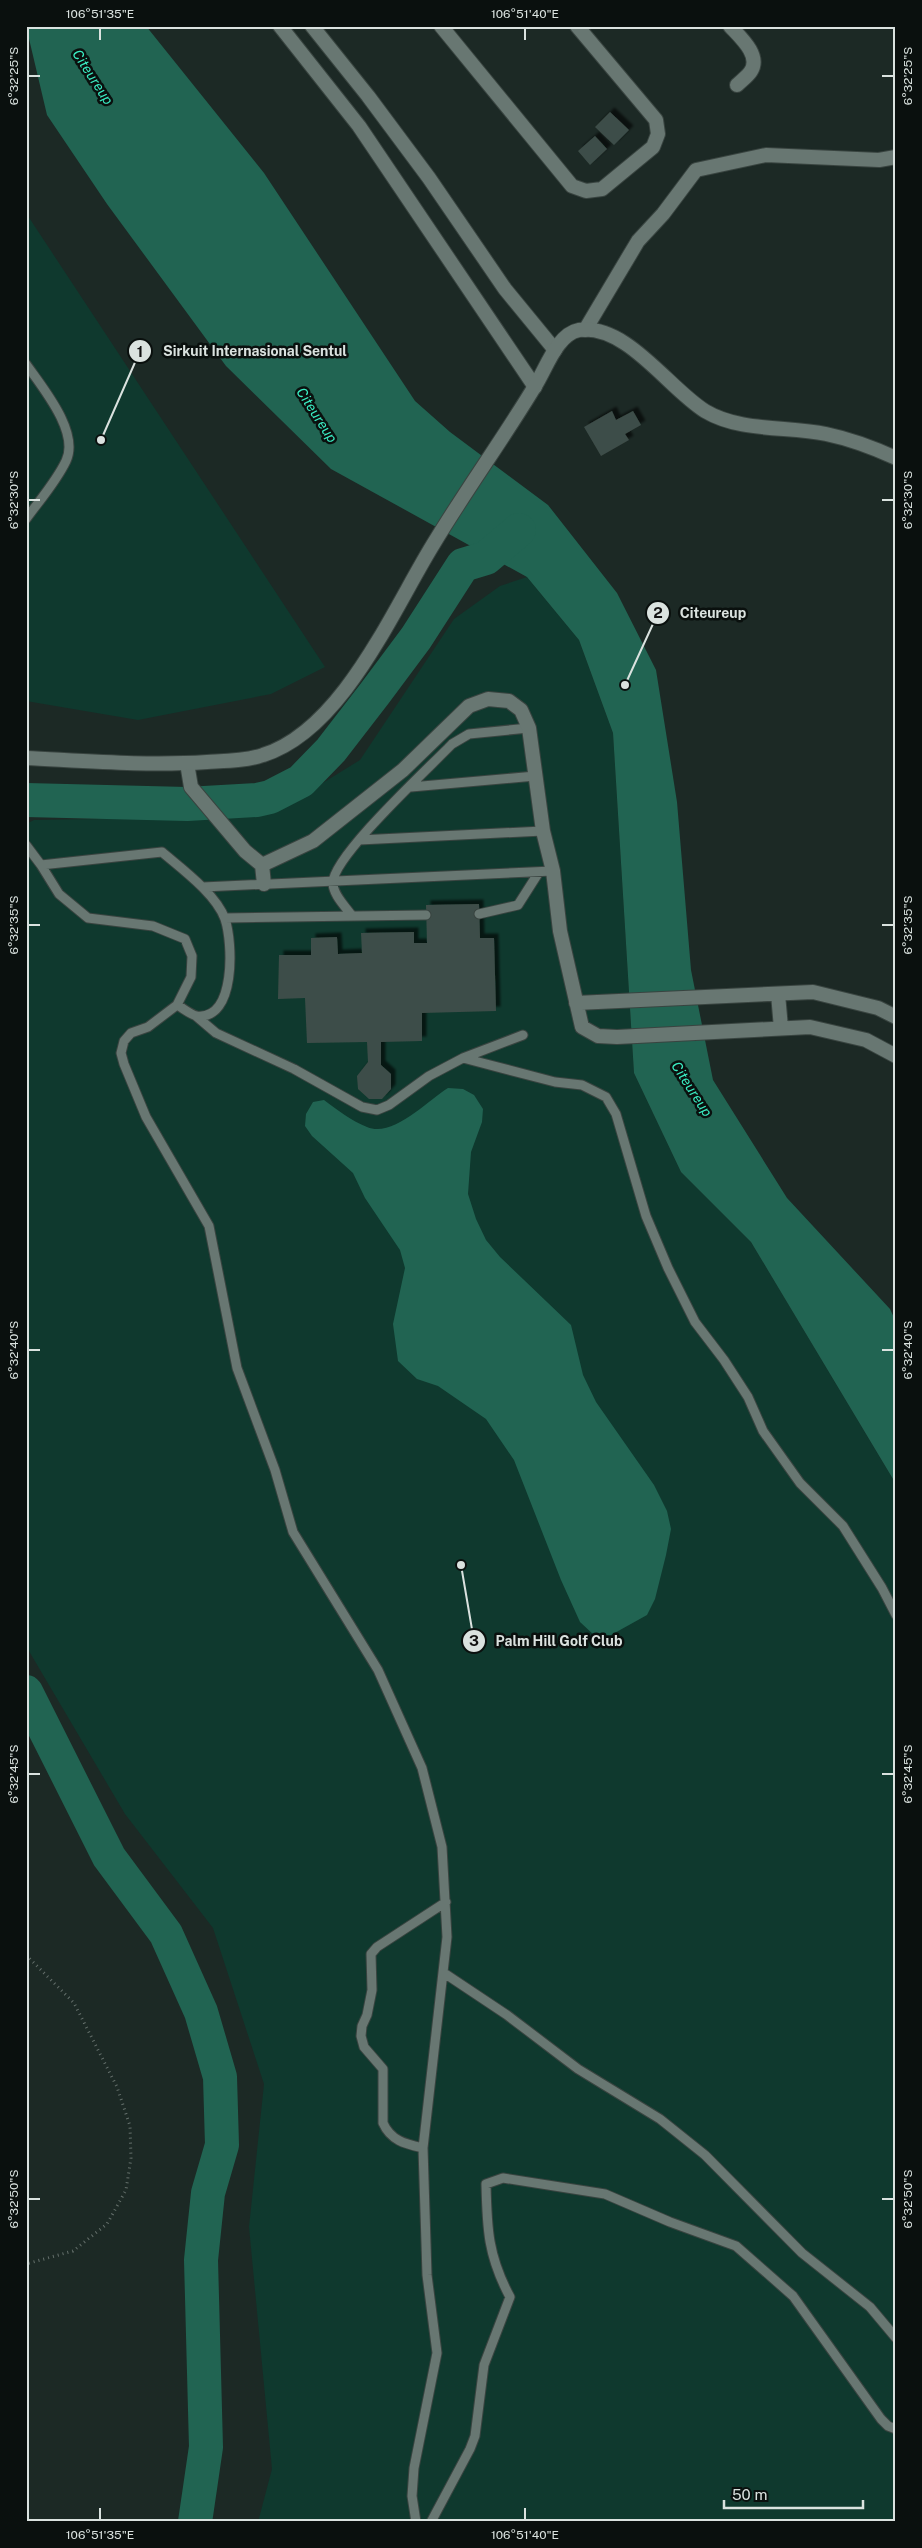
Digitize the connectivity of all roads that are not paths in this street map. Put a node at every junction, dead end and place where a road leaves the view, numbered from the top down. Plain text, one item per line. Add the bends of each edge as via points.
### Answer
1 (280, 26) edge
2 (312, 26) edge
3 (441, 26) edge
4 (577, 26) edge
5 (730, 26) edge
6 (737, 86) dead end
7 (896, 157) edge
8 (585, 330) junction
9 (555, 350) junction
10 (26, 364) edge
11 (534, 387) junction
12 (896, 458) edge
13 (26, 519) edge
14 (529, 728) junction
15 (26, 758) edge
16 (188, 763) junction
17 (536, 776) junction
18 (411, 787) junction
19 (543, 831) junction
20 (359, 840) junction
21 (26, 846) edge
22 (41, 865) junction
23 (262, 865) junction
24 (553, 871) junction
25 (538, 872) junction
26 (332, 881) junction
27 (264, 884) junction
28 (203, 887) junction
29 (480, 914) dead end
30 (426, 915) dead end
31 (352, 916) junction
32 (225, 918) junction
33 (778, 994) junction
34 (576, 1003) junction
35 (177, 1005) junction
36 (196, 1016) junction
37 (896, 1017) edge
38 (781, 1028) junction
39 (523, 1035) dead end
40 (896, 1056) edge
41 (463, 1058) junction
42 (896, 1615) edge
43 (446, 1902) junction
44 (444, 1973) junction
45 (423, 2148) junction
46 (896, 2338) edge
47 (896, 2429) edge
48 (416, 2522) edge
49 (431, 2522) edge

1 - 11 street via 359,126
2 - 9 street via 374,103 505,288
3 - 4 street via 572,186 586,191 602,189 653,147 658,134 656,120
5 - 6 street via 749,48 754,60 752,71
7 - 8 street via 879,160 766,156 696,170 638,241
8 - 9 street via 567,336
8 - 12 street via 598,331 620,341 704,410 723,419 827,434
9 - 11 street
10 - 13 lane via 60,416 68,437 67,460
11 - 16 street via 433,544 342,695 314,724 290,742 264,755
14 - 17 street
14 - 18 lane via 469,734 452,744
14 - 23 street via 521,710 508,701 488,698 469,706 403,770 312,841
15 - 16 street
16 - 23 street via 190,787 245,852
17 - 18 lane
17 - 19 street
18 - 20 lane
19 - 20 lane
19 - 24 street
20 - 26 lane via 336,868
21 - 22 lane
22 - 28 lane via 162,852
22 - 35 lane via 59,894 88,918 153,926 185,939 192,956 191,977
23 - 27 street
24 - 25 lane
24 - 34 street via 560,931
25 - 26 lane
25 - 29 lane via 518,905
26 - 27 lane
26 - 31 lane
27 - 28 lane
28 - 32 lane
30 - 31 lane
31 - 32 lane
32 - 36 lane via 231,967 220,1006 213,1014
33 - 34 street
33 - 37 street via 813,992 878,1008
33 - 38 street
34 - 38 street via 582,1027 598,1036
35 - 36 lane
35 - 43 lane via 148,1027 131,1033 124,1041 121,1053 124,1064 146,1116 209,1226 237,1368 275,1470 293,1532 306,1558 370,1654 422,1768 442,1847
36 - 41 lane via 216,1033 294,1069 362,1107 377,1110
38 - 40 street via 810,1027 866,1040
39 - 41 lane
41 - 42 lane via 546,1080 582,1085 606,1097 616,1114 646,1216 695,1322 724,1360 748,1397 763,1431 800,1483 843,1526
43 - 44 lane
43 - 45 lane via 371,1954 372,1990 362,2026 364,2047 383,2069 384,2124 387,2131 397,2141
44 - 45 lane
44 - 46 lane via 507,2015 578,2069 660,2120 705,2155 802,2253 870,2307
45 - 48 lane via 427,2275 437,2353 414,2468 412,2496
47 - 49 lane via 881,2418 793,2296 736,2246 605,2194 503,2178 486,2184 486,2212 491,2254 510,2296 484,2365 475,2436

